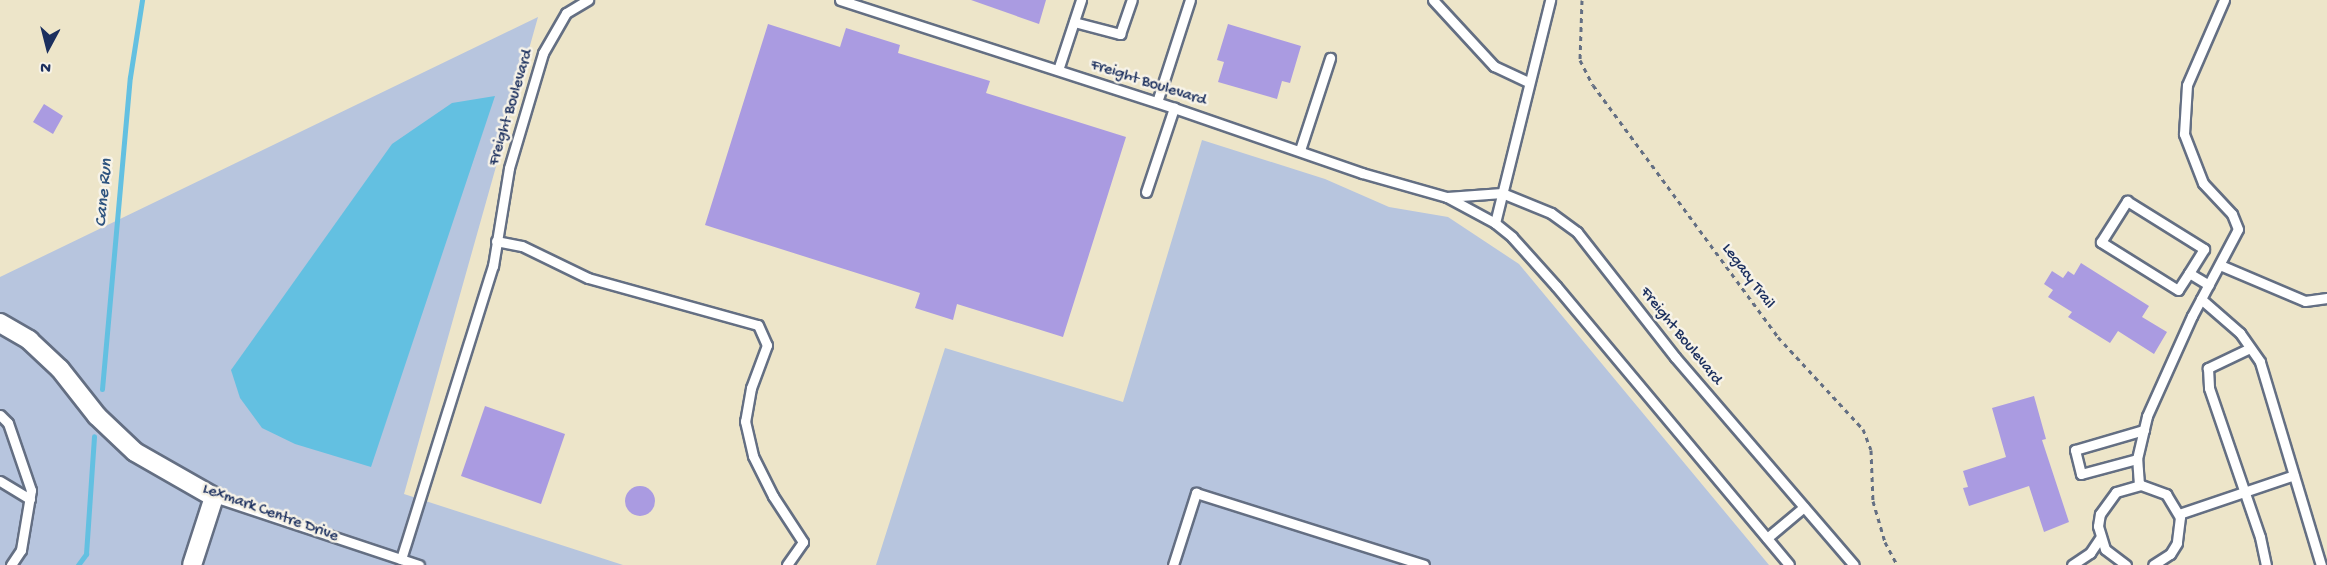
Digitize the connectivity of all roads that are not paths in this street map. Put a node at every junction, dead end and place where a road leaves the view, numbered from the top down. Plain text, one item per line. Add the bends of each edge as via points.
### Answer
1 (588, 0) edge
2 (840, 0) edge
3 (1081, 0) edge
4 (1132, 0) edge
5 (1190, 0) edge
6 (1433, 0) edge
7 (1550, 0) edge
8 (2224, 0) edge
9 (1074, 22) junction
10 (1330, 58) dead end
11 (1058, 70) junction
12 (1529, 82) junction
13 (1157, 102) junction
14 (1174, 108) junction
15 (1300, 150) junction
16 (1146, 192) dead end
17 (1502, 194) junction
18 (1447, 197) junction
19 (1495, 223) junction
20 (496, 242) junction
21 (2220, 265) junction
22 (2189, 273) junction
23 (2209, 285) junction
24 (2327, 298) edge
25 (2201, 299) junction
26 (0, 322) edge
27 (2250, 348) junction
28 (0, 415) edge
29 (2144, 430) junction
30 (2137, 459) junction
31 (2294, 475) junction
32 (0, 481) edge
33 (2139, 485) junction
34 (2245, 490) junction
35 (214, 497) junction
36 (30, 499) junction
37 (1804, 507) junction
38 (2179, 514) junction
39 (1767, 538) junction
40 (2100, 538) junction
41 (401, 559) junction
42 (11, 565) edge
43 (192, 565) edge
44 (418, 565) edge
45 (787, 565) edge
46 (1173, 565) edge
47 (1424, 565) edge
48 (1789, 565) edge
49 (1854, 565) edge
50 (2072, 565) edge
51 (2125, 565) edge
52 (2153, 565) edge
53 (2266, 565) edge
54 (2321, 565) edge

1 - 20 lane, Freight Boulevard via 566,14 543,53 509,168
2 - 11 lane, Freight Boulevard
3 - 9 lane
4 - 9 lane via 1120,34
5 - 13 lane
6 - 12 lane via 1494,66
7 - 12 lane
8 - 21 lane via 2187,86 2184,134 2203,183 2232,214 2238,229
9 - 11 lane
10 - 15 lane
11 - 13 lane, Freight Boulevard
12 - 17 lane
13 - 14 lane, Freight Boulevard
14 - 15 lane, Freight Boulevard
14 - 16 lane
15 - 18 lane, Freight Boulevard via 1362,173
17 - 18 lane, Freight Boulevard
17 - 19 lane
17 - 37 lane, Freight Boulevard via 1551,213 1577,232 1675,357
18 - 19 lane, Freight Boulevard
19 - 39 lane, Freight Boulevard via 1556,286
20 - 41 lane, Freight Boulevard via 493,266 462,372
20 - 45 lane via 522,246 588,278 758,325 767,345 745,421 753,456 803,542
21 - 23 lane
21 - 24 lane via 2305,301
22 - 22 lane via 2204,249 2127,201 2101,242 2178,290
22 - 23 lane
23 - 25 lane
25 - 27 lane
25 - 29 lane
26 - 35 street, Lexmark Centre Drive via 29,340 60,369 97,416 135,452
27 - 31 lane via 2260,363
27 - 34 lane via 2208,368 2209,388
28 - 36 lane via 8,423 31,490
29 - 30 lane
29 - 30 lane via 2075,450 2081,474
30 - 33 lane
31 - 34 lane
31 - 54 lane
32 - 36 lane
33 - 38 lane via 2166,494
33 - 40 lane via 2116,492 2106,502 2100,514
34 - 38 lane
34 - 53 lane
35 - 41 lane, Lexmark Centre Drive
35 - 43 street
36 - 42 lane via 21,550
37 - 39 lane
37 - 49 lane, Freight Boulevard
38 - 52 lane via 2181,530 2177,543 2170,554
39 - 48 lane, Freight Boulevard
40 - 50 lane via 2090,553
40 - 51 lane via 2105,549
41 - 44 lane, Lexmark Centre Drive
46 - 47 lane via 1196,493

